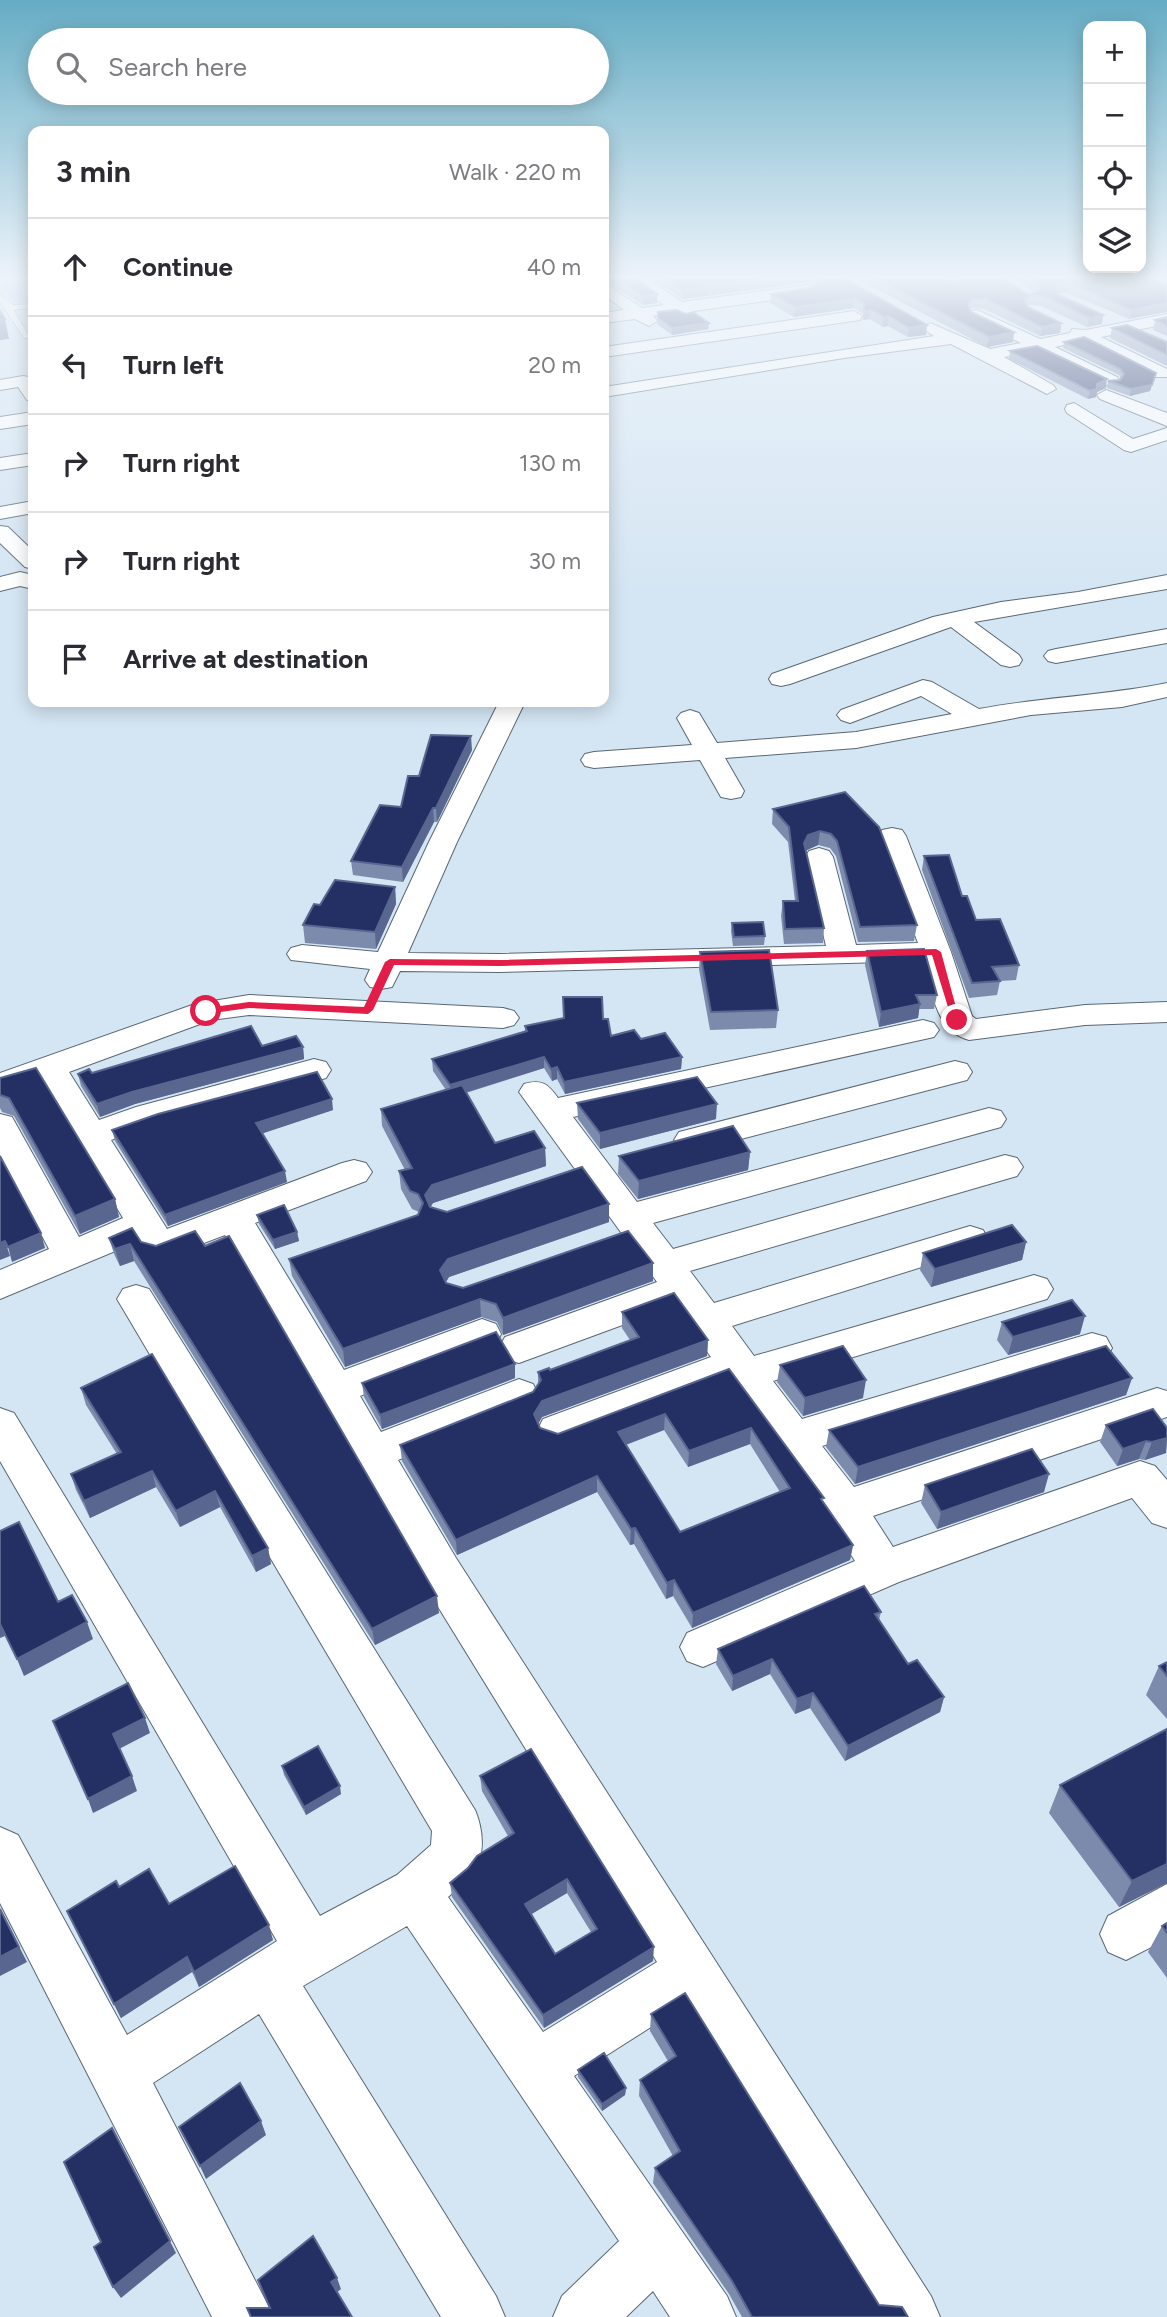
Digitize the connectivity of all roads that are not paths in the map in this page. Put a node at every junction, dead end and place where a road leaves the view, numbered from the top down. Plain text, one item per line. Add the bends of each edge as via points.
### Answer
1 (634, 386) edge
2 (1042, 386) edge
3 (1105, 386) edge
4 (629, 387) joint
5 (1047, 389) dead end
6 (609, 391) edge
7 (28, 398) edge
8 (0, 404) edge
9 (1074, 409) dead end
10 (28, 419) edge
11 (1167, 420) edge
12 (0, 423) edge
13 (1162, 439) edge
14 (28, 441) edge
15 (0, 445) edge
16 (28, 460) edge
17 (0, 464) edge
18 (28, 510) edge
19 (0, 513) edge
20 (0, 532) edge
21 (28, 557) edge
22 (1167, 582) edge
23 (956, 619) junction
24 (1167, 636) edge
25 (1056, 656) dead end
26 (1010, 660) dead end
27 (781, 679) dead end
28 (1167, 690) edge
29 (509, 707) edge
30 (850, 715) dead end
31 (690, 718) dead end
32 (976, 718) junction
33 (709, 751) junction
34 (594, 760) dead end
35 (731, 791) dead end
36 (892, 836) dead end
37 (819, 857) dead end
38 (936, 952) junction
39 (843, 953) junction
40 (302, 954) dead end
41 (390, 962) junction
42 (368, 1010) junction
43 (1167, 1012) edge
44 (503, 1018) dead end
45 (923, 1030) dead end
46 (50, 1068) junction
47 (314, 1070) edge
48 (955, 1072) dead end
49 (0, 1085) edge
50 (989, 1119) dead end
51 (0, 1125) edge
52 (91, 1135) junction
53 (659, 1149) edge
54 (1006, 1167) dead end
55 (354, 1172) dead end
56 (233, 1218) junction
57 (633, 1223) junction
58 (144, 1224) junction
59 (993, 1232) edge
60 (600, 1241) edge
61 (71, 1255) junction
62 (673, 1276) junction
63 (0, 1285) edge
64 (1034, 1289) dead end
65 (135, 1299) dead end
66 (705, 1320) junction
67 (482, 1334) edge
68 (519, 1348) dead end
69 (1092, 1348) edge
70 (741, 1369) junction
71 (335, 1389) junction
72 (519, 1395) edge
73 (1157, 1405) dead end
74 (0, 1424) edge
75 (557, 1431) edge
76 (793, 1438) junction
77 (372, 1453) junction
78 (845, 1508) junction
79 (1167, 1510) edge
80 (883, 1569) junction
81 (703, 1647) dead end
82 (0, 1853) edge
83 (415, 1893) junction
84 (290, 1964) junction
85 (692, 1970) junction
86 (536, 2068) junction
87 (118, 2073) junction
88 (657, 2246) junction
89 (244, 2317) edge
90 (475, 2317) edge
91 (583, 2317) edge
92 (706, 2317) edge
93 (910, 2317) edge

1 - 4 street
2 - 5 street
3 - 11 street
4 - 6 street
7 - 8 street
9 - 13 street via 1131,446
10 - 12 street
14 - 15 street
16 - 17 street
18 - 19 street
20 - 21 street
22 - 23 street
23 - 26 street
23 - 27 street
24 - 25 street
28 - 32 street
29 - 41 street via 405,893
30 - 32 street via 923,687
31 - 33 street
32 - 33 street via 856,740
33 - 34 street
33 - 35 street
36 - 38 street
37 - 39 street
38 - 39 street
38 - 43 street via 957,1020 969,1030
39 - 41 street
40 - 41 street
41 - 42 street
42 - 44 street
42 - 46 street via 249,1005 206,1011
45 - 57 street via 543,1102
46 - 49 street
46 - 52 street
47 - 52 street
48 - 53 street
50 - 57 street
51 - 61 street
52 - 58 street
54 - 62 street
55 - 56 street
56 - 58 street via 159,1247
56 - 71 street via 284,1262
57 - 60 street
57 - 62 street
58 - 61 street
59 - 66 street
61 - 63 street
62 - 66 street
62 - 68 street
64 - 70 street
65 - 83 street via 457,1827 455,1857
66 - 70 street
67 - 71 street
69 - 76 street
70 - 75 street
70 - 76 street
71 - 77 street
72 - 77 street
73 - 78 street
74 - 84 street
76 - 78 street
77 - 85 street via 440,1571
78 - 80 street
79 - 80 street via 1140,1478
80 - 81 street
82 - 87 street
83 - 84 street
83 - 86 street
84 - 87 street
84 - 90 street
85 - 86 street
85 - 93 street
86 - 88 street
87 - 89 street
88 - 91 street
88 - 92 street

